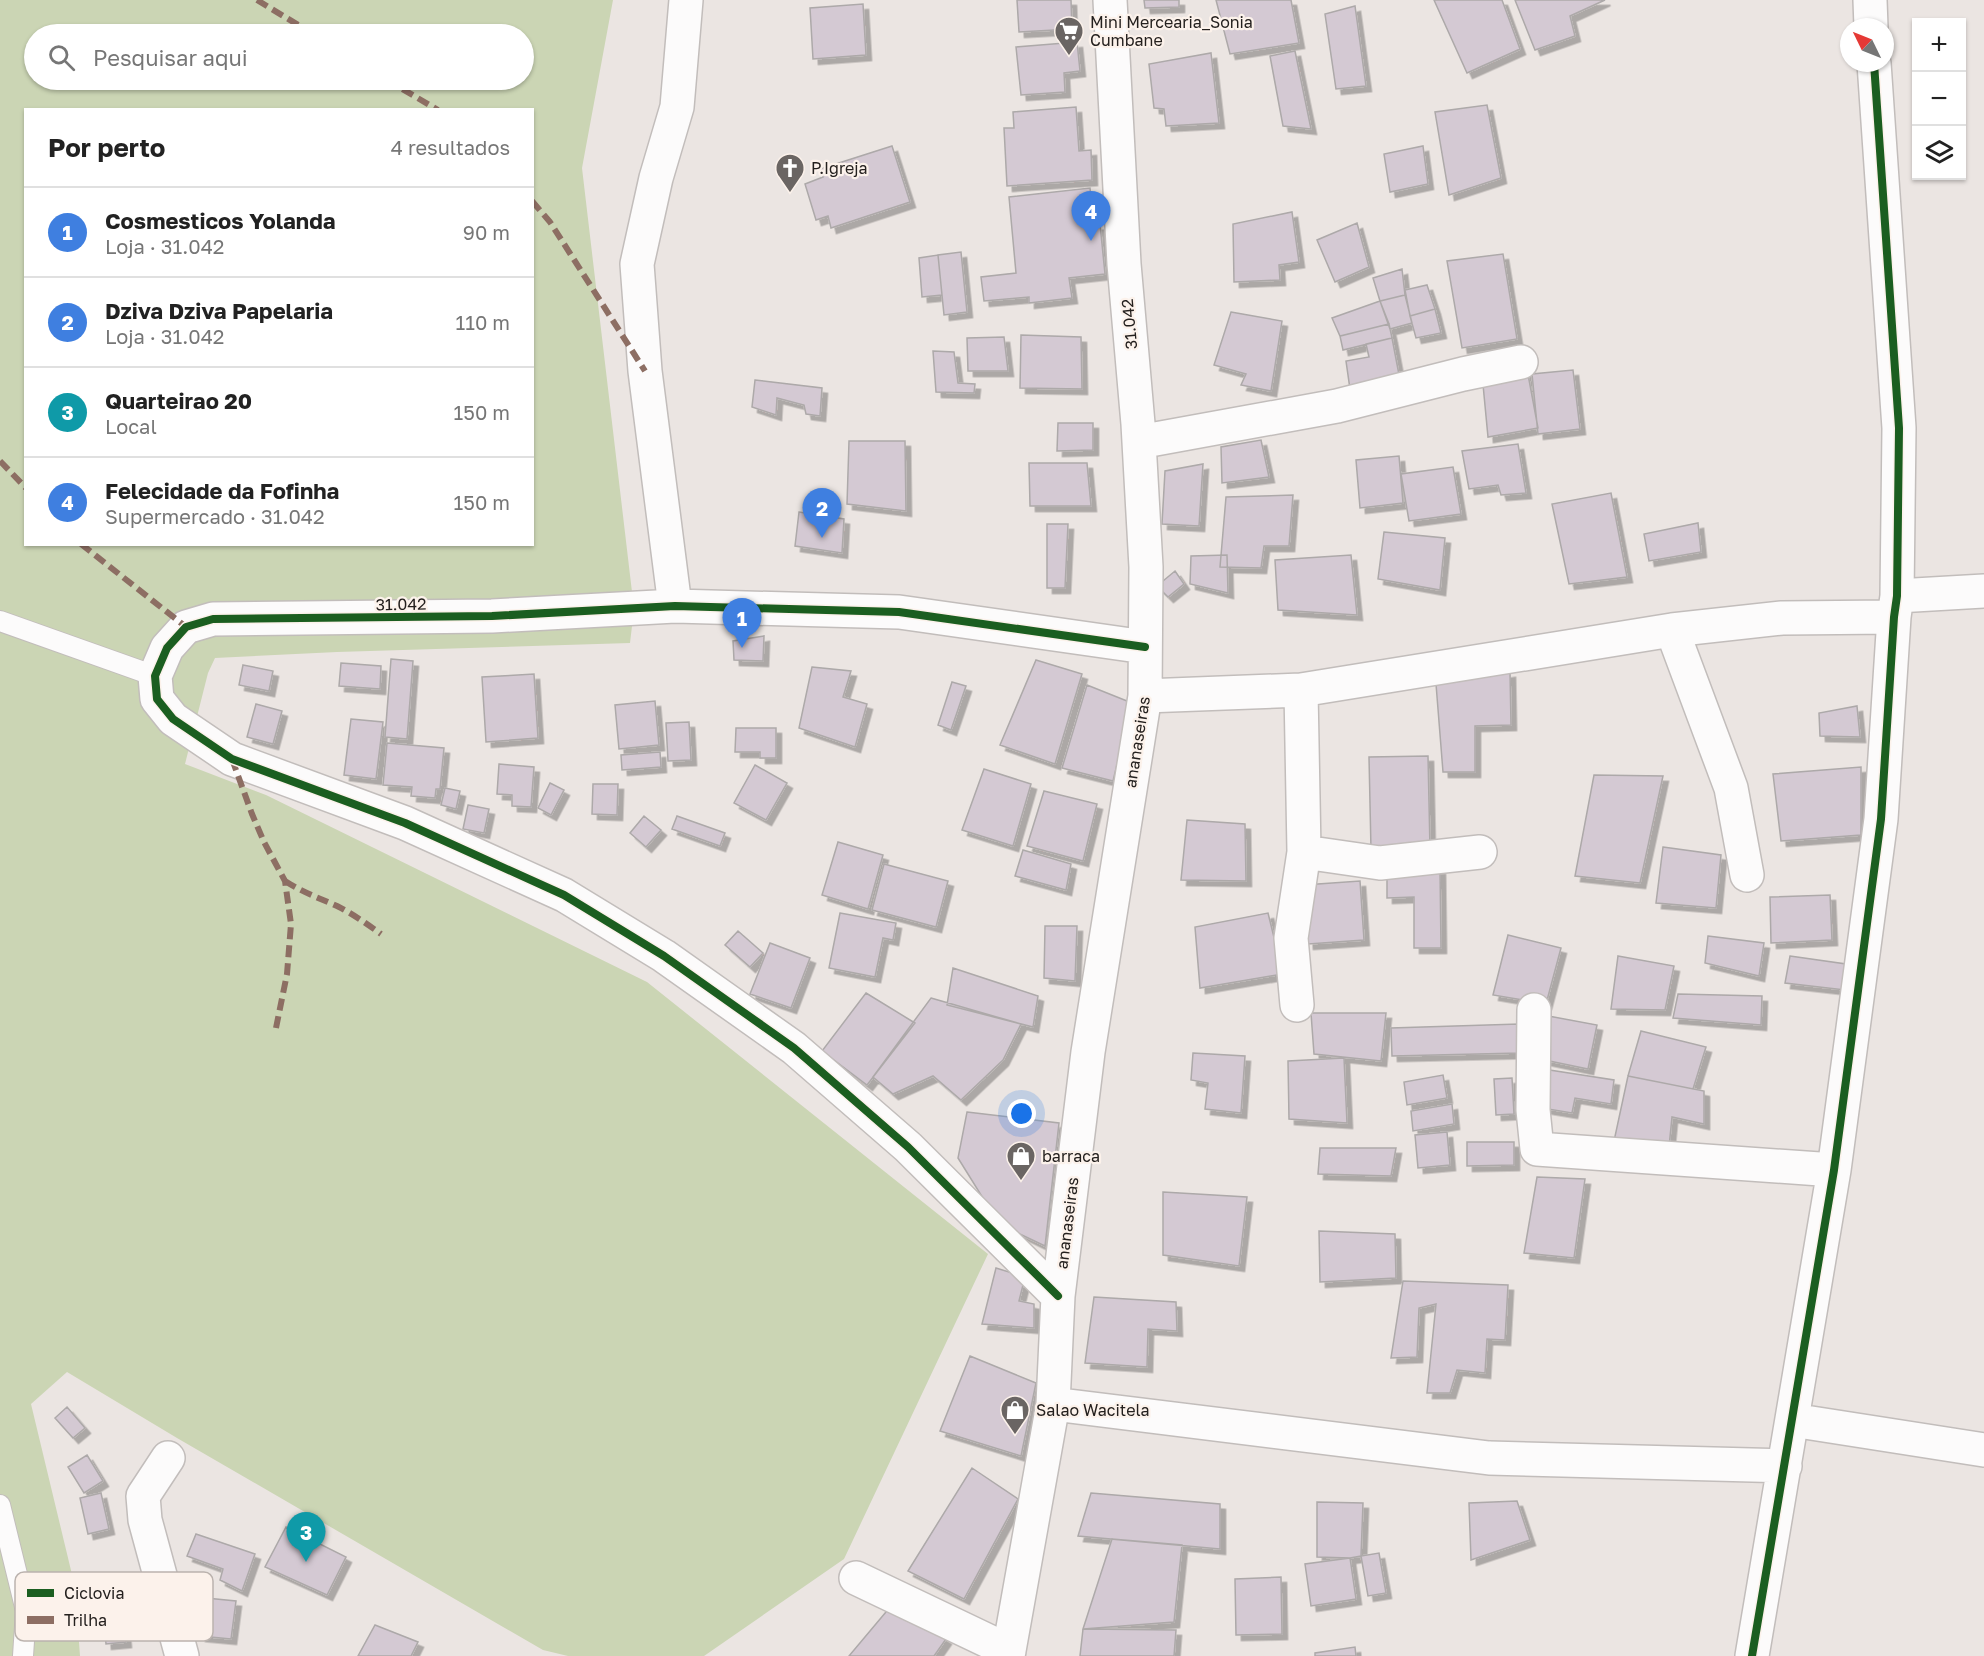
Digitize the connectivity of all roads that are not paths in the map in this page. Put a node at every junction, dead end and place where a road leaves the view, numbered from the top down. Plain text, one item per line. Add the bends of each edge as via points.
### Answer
1 (686, 0) edge
2 (1110, 0) edge
3 (1870, 0) edge
4 (1871, 18) edge
5 (1875, 72) edge
6 (1521, 362) dead end
7 (1139, 442) junction
8 (1984, 591) edge
9 (675, 606) junction
10 (1895, 607) junction
11 (0, 621) edge
12 (1672, 630) junction
13 (1145, 647) junction
14 (155, 676) junction
15 (1301, 690) junction
16 (1145, 696) junction
17 (1304, 852) junction
18 (1480, 852) dead end
19 (1747, 875) dead end
20 (1297, 1005) dead end
21 (1534, 1010) dead end
22 (1834, 1170) junction
23 (1058, 1296) junction
24 (1053, 1404) junction
25 (1792, 1420) junction
26 (1984, 1450) edge
27 (168, 1458) dead end
28 (1785, 1466) junction
29 (0, 1505) edge
30 (16, 1572) edge
31 (159, 1572) edge
32 (856, 1578) dead end
33 (24, 1641) edge
34 (178, 1641) edge
35 (1008, 1654) edge
36 (23, 1656) edge
37 (182, 1656) edge
38 (1752, 1656) edge

1 - 9 street via 677,107 637,264 645,371
2 - 7 street, 31.042 via 1124,264
3 - 4 street
5 - 10 street via 1899,428
6 - 7 street via 1337,406
7 - 13 street, 31.042 via 1146,567
8 - 10 street
9 - 13 street, 31.042 via 899,612
9 - 14 street, 31.042 via 492,616 213,619 186,627 167,648
10 - 12 street
10 - 22 street via 1881,819
11 - 14 lane
12 - 15 street
12 - 19 street via 1731,788
13 - 16 street, ananaseiras
14 - 23 street via 157,699 173,719 232,759 405,823 554,890 664,956 794,1048 908,1147
15 - 16 street
15 - 17 street
16 - 23 street, ananaseiras via 1088,1052
17 - 18 street via 1380,863
17 - 20 street via 1291,938
21 - 22 street via 1533,1110 1537,1149
22 - 25 street
23 - 24 street, ananaseiras
24 - 28 street via 1489,1458
24 - 35 street, ananaseiras
25 - 26 street
25 - 28 street
27 - 31 street via 143,1496 145,1520
28 - 38 street
29 - 30 lane
32 - 35 street
33 - 36 lane
34 - 37 street

